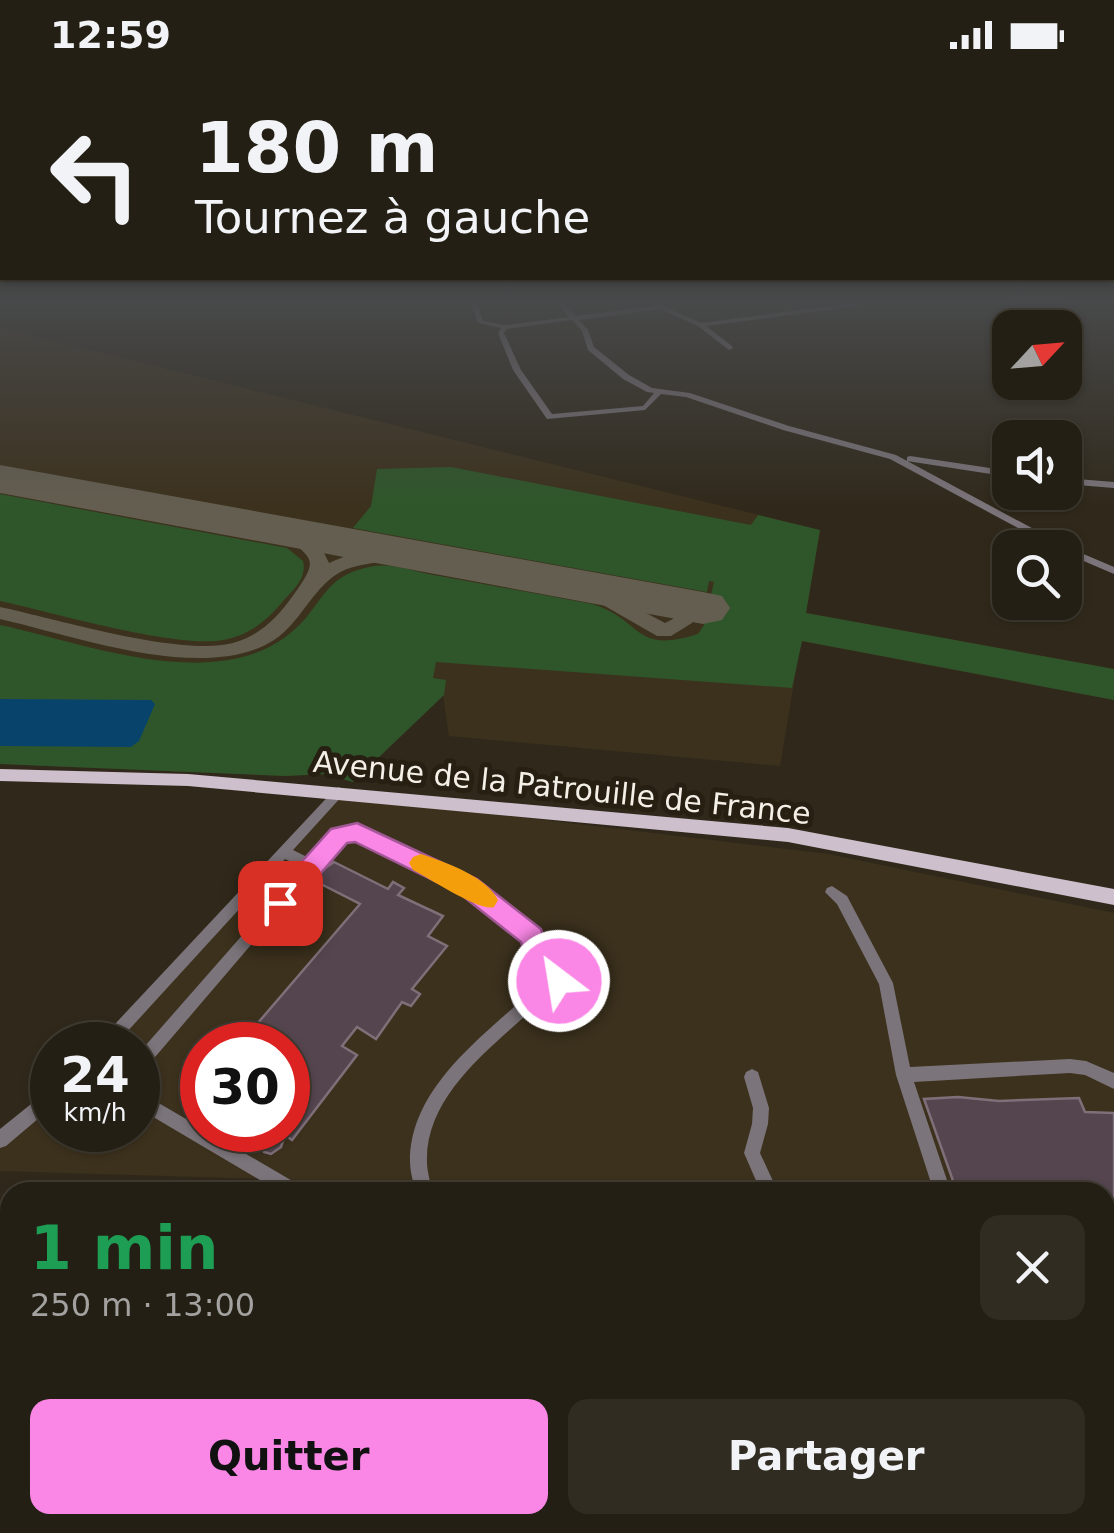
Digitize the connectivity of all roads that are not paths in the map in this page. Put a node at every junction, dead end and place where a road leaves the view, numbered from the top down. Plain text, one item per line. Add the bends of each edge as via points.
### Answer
1 (518, 371) edge
2 (618, 371) edge
3 (658, 393) junction
4 (893, 457) junction
5 (992, 471) edge
6 (1082, 482) edge
7 (1114, 485) edge
8 (1030, 530) edge
9 (1114, 556) edge
10 (1082, 557) edge
11 (1100, 566) junction
12 (1114, 572) edge
13 (0, 776) edge
14 (339, 792) junction
15 (284, 852) junction
16 (311, 865) junction
17 (832, 892) dead end
18 (1114, 897) edge
19 (541, 971) junction
20 (523, 1008) junction
21 (126, 1022) edge
22 (160, 1040) edge
23 (904, 1075) junction
24 (752, 1078) dead end
25 (1114, 1081) edge
26 (160, 1112) edge
27 (30, 1115) edge
28 (0, 1140) edge
29 (278, 1182) edge
30 (422, 1182) edge
31 (765, 1182) edge
32 (939, 1182) edge

1 - 3 street via 550,418 644,408
2 - 3 street
3 - 4 street via 688,395
4 - 5 street
4 - 8 street
6 - 7 street
9 - 11 street
10 - 11 street
11 - 12 street
13 - 14 main road, Avenue de la Patrouille de France
14 - 15 street
14 - 18 main road, Avenue de la Patrouille de France via 788,835
15 - 16 street
15 - 21 street
16 - 19 street via 340,836 357,832 468,886 532,936
16 - 22 street
17 - 23 street via 886,983
19 - 20 street via 517,984
19 - 20 street via 559,981 562,998 546,1012
20 - 30 street via 455,1070 430,1112 416,1160
23 - 25 street via 1070,1066
23 - 32 street
24 - 31 street via 764,1116 752,1154
26 - 29 street
27 - 28 street

